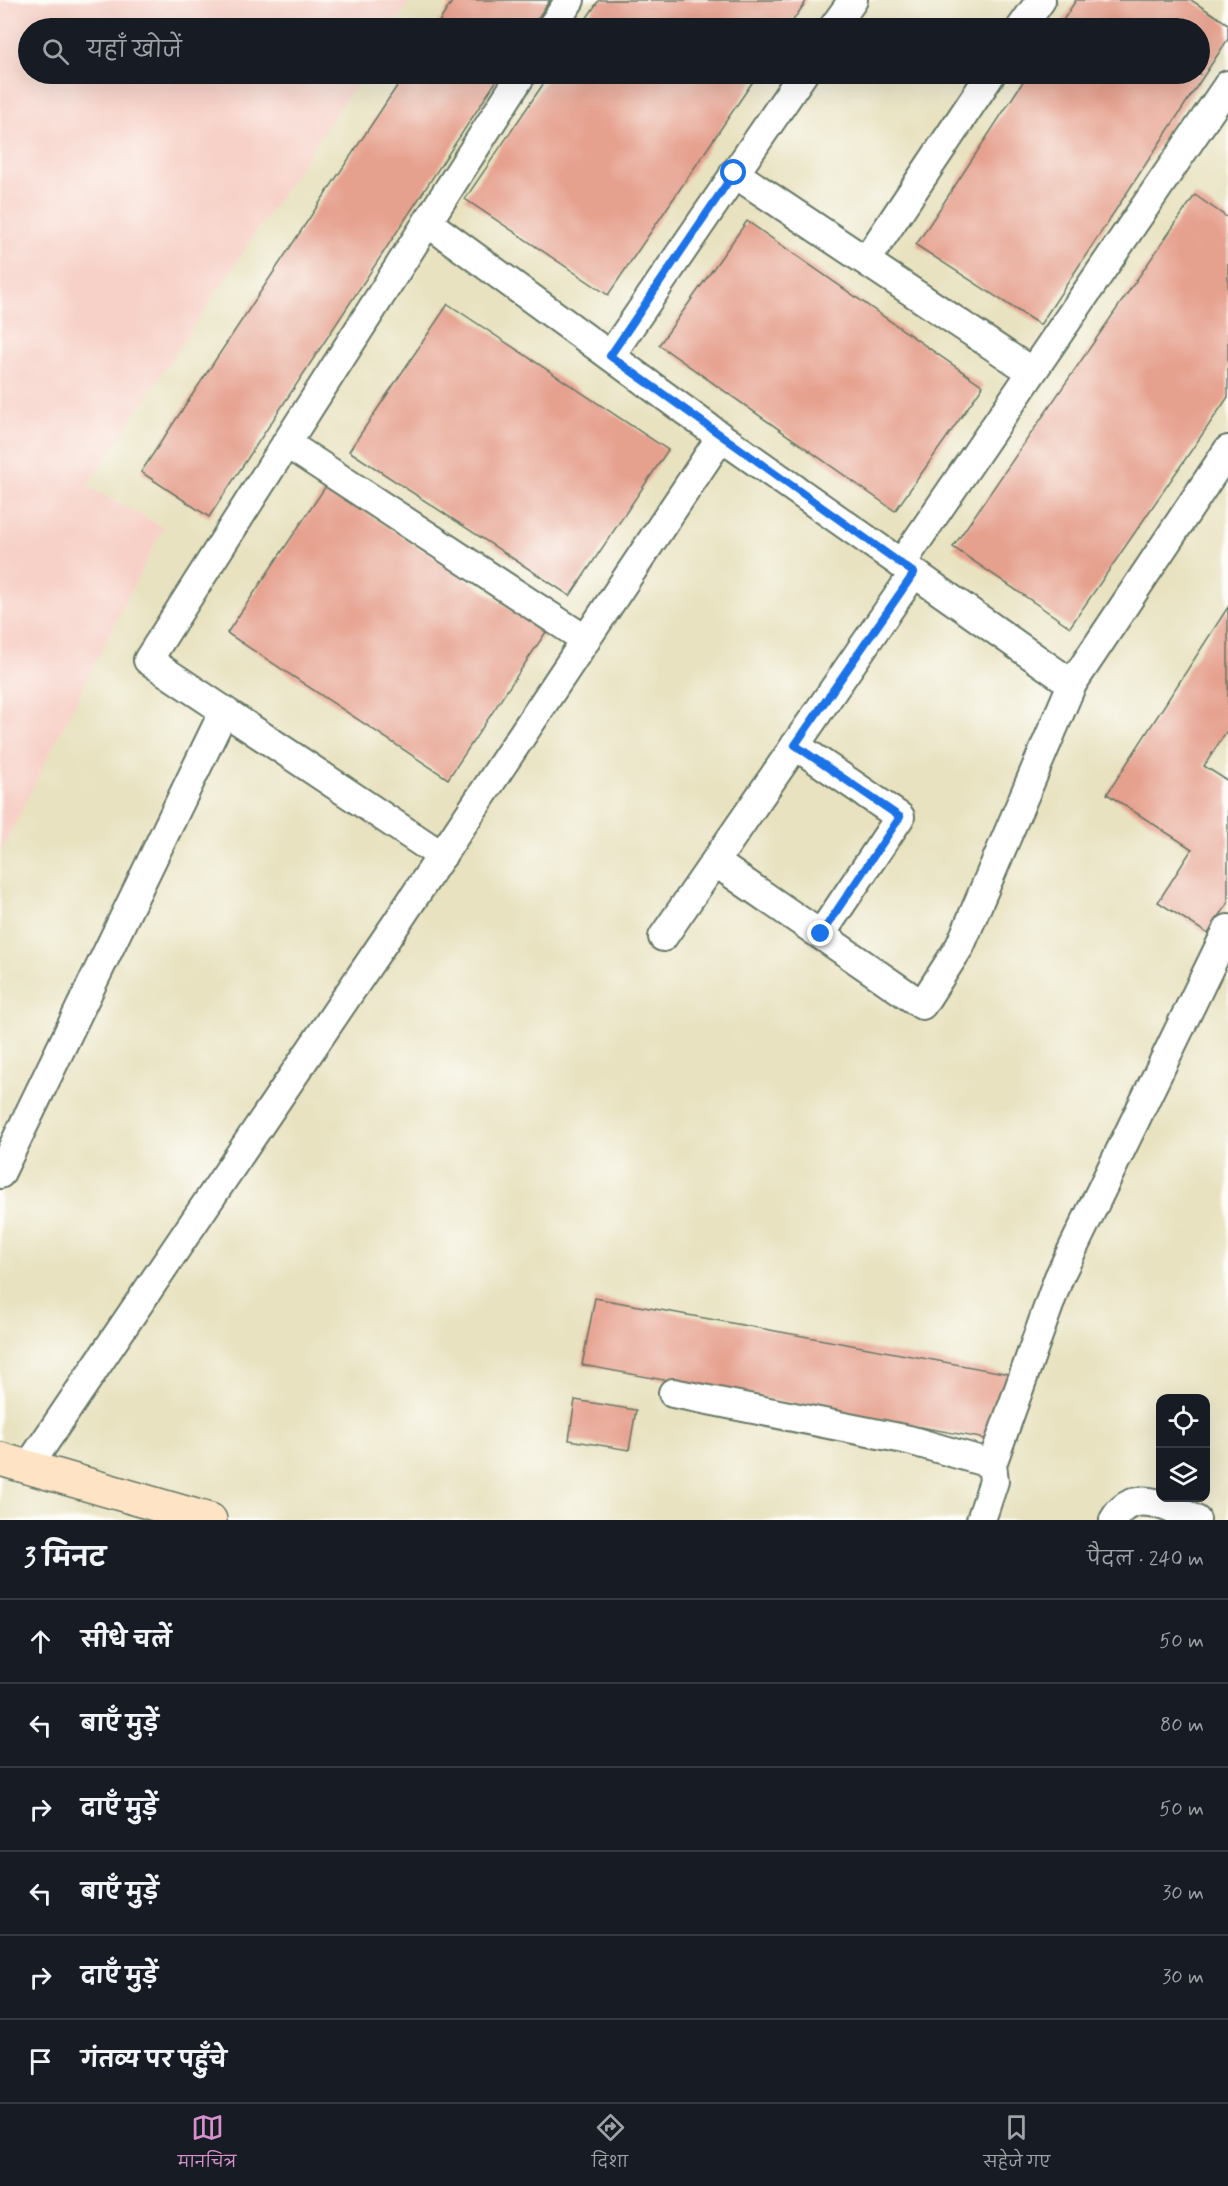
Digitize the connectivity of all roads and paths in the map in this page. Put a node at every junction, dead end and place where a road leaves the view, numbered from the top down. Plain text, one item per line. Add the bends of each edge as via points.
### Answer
1 (570, 0) edge
2 (853, 0) edge
3 (1041, 0) edge
4 (558, 18) edge
5 (840, 18) edge
6 (1029, 18) edge
7 (516, 84) edge
8 (795, 84) edge
9 (984, 84) edge
10 (1228, 85) edge
11 (734, 173) junction
12 (427, 222) junction
13 (866, 261) junction
14 (610, 356) junction
15 (1032, 372) junction
16 (721, 437) junction
17 (286, 443) junction
18 (1228, 450) edge
19 (907, 568) junction
20 (586, 640) junction
21 (1071, 684) junction
22 (224, 711) junction
23 (795, 745) junction
24 (442, 856) junction
25 (715, 862) junction
26 (1228, 929) edge
27 (821, 934) junction
28 (663, 938) dead end
29 (0, 1174) edge
30 (673, 1393) dead end
31 (14, 1463) edge
32 (992, 1464) junction
33 (210, 1520) edge
34 (981, 1520) edge
35 (1114, 1520) edge
36 (1196, 1520) edge

1 - 4 street
2 - 5 street
3 - 6 street
7 - 12 street
8 - 11 street
9 - 13 street
10 - 15 street
11 - 13 street
11 - 14 street
12 - 14 street
12 - 17 street
13 - 15 street
14 - 16 street
15 - 19 street
16 - 19 street
16 - 20 street
17 - 20 street
17 - 22 street via 148,660
18 - 21 street
19 - 21 street
19 - 23 street
20 - 24 street
21 - 27 street via 960,945 921,1005
22 - 24 street
22 - 29 street
23 - 25 street
23 - 27 street via 900,817
24 - 31 street
25 - 27 street
25 - 28 street
26 - 32 street via 1059,1277
30 - 32 street via 909,1440
31 - 33 main road
32 - 34 street via 994,1481
35 - 36 street via 1119,1511 1148,1501 1166,1504

